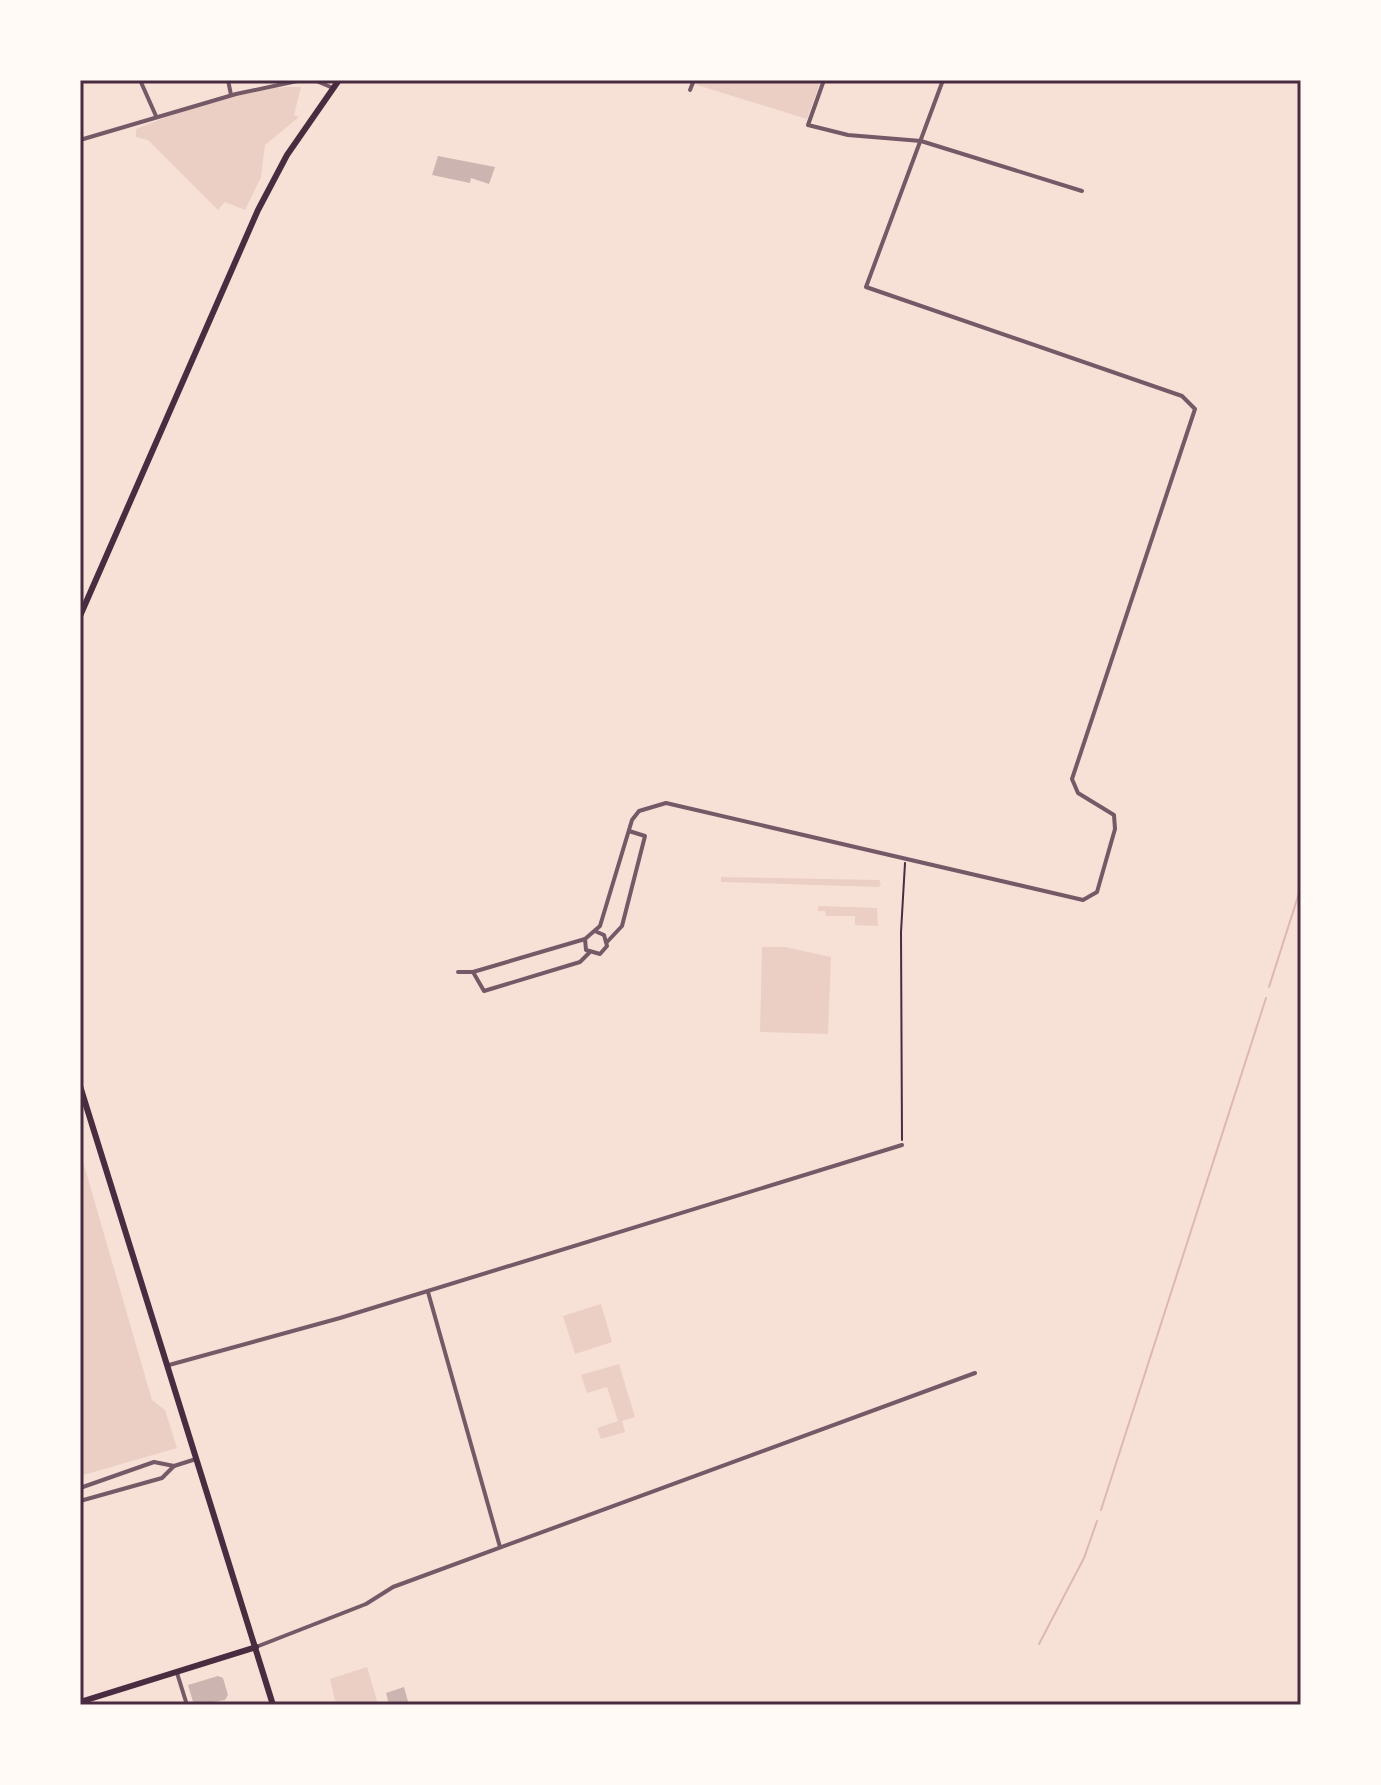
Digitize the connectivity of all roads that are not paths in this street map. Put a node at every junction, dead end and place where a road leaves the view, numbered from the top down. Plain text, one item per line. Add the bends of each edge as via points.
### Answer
1 (140, 80) edge
2 (228, 80) edge
3 (302, 80) edge
4 (314, 80) edge
5 (339, 80) edge
6 (694, 80) edge
7 (824, 80) edge
8 (943, 80) edge
9 (334, 88) junction
10 (690, 90) dead end
11 (231, 95) junction
12 (156, 116) junction
13 (80, 140) edge
14 (921, 141) junction
15 (1082, 191) dead end
16 (80, 616) edge
17 (629, 831) junction
18 (597, 932) junction
19 (585, 939) junction
20 (607, 942) junction
21 (589, 953) junction
22 (458, 972) dead end
23 (473, 972) junction
24 (80, 1086) edge
25 (902, 1145) road end
26 (427, 1291) junction
27 (169, 1365) junction
28 (975, 1373) dead end
29 (198, 1459) junction
30 (174, 1466) junction
31 (80, 1488) edge
32 (80, 1501) edge
33 (500, 1547) junction
34 (256, 1647) junction
35 (177, 1672) junction
36 (80, 1702) edge
37 (187, 1705) edge
38 (273, 1705) edge

1 - 12 street
2 - 11 street
3 - 11 street
4 - 9 street
5 - 9 main road
6 - 10 street
7 - 14 street via 808,125 848,135
8 - 14 street
9 - 16 main road via 287,155 258,210
11 - 12 street
12 - 13 street
14 - 15 street
14 - 17 street via 866,287 1182,396 1195,409 1072,779 1078,793 1114,815 1097,892 1083,900 666,803 639,811
17 - 18 street
17 - 20 street via 645,836 622,926
18 - 19 street
18 - 20 street
19 - 21 street
19 - 23 street
20 - 21 street via 600,954
21 - 23 street via 580,962 484,991
22 - 23 street
24 - 27 main road
25 - 26 street
26 - 27 street
26 - 33 street
27 - 29 main road
28 - 33 street
29 - 30 street
29 - 34 main road
30 - 31 street via 154,1462
30 - 32 street via 162,1478
33 - 34 street
34 - 35 main road
34 - 38 main road
35 - 36 main road
35 - 37 street

